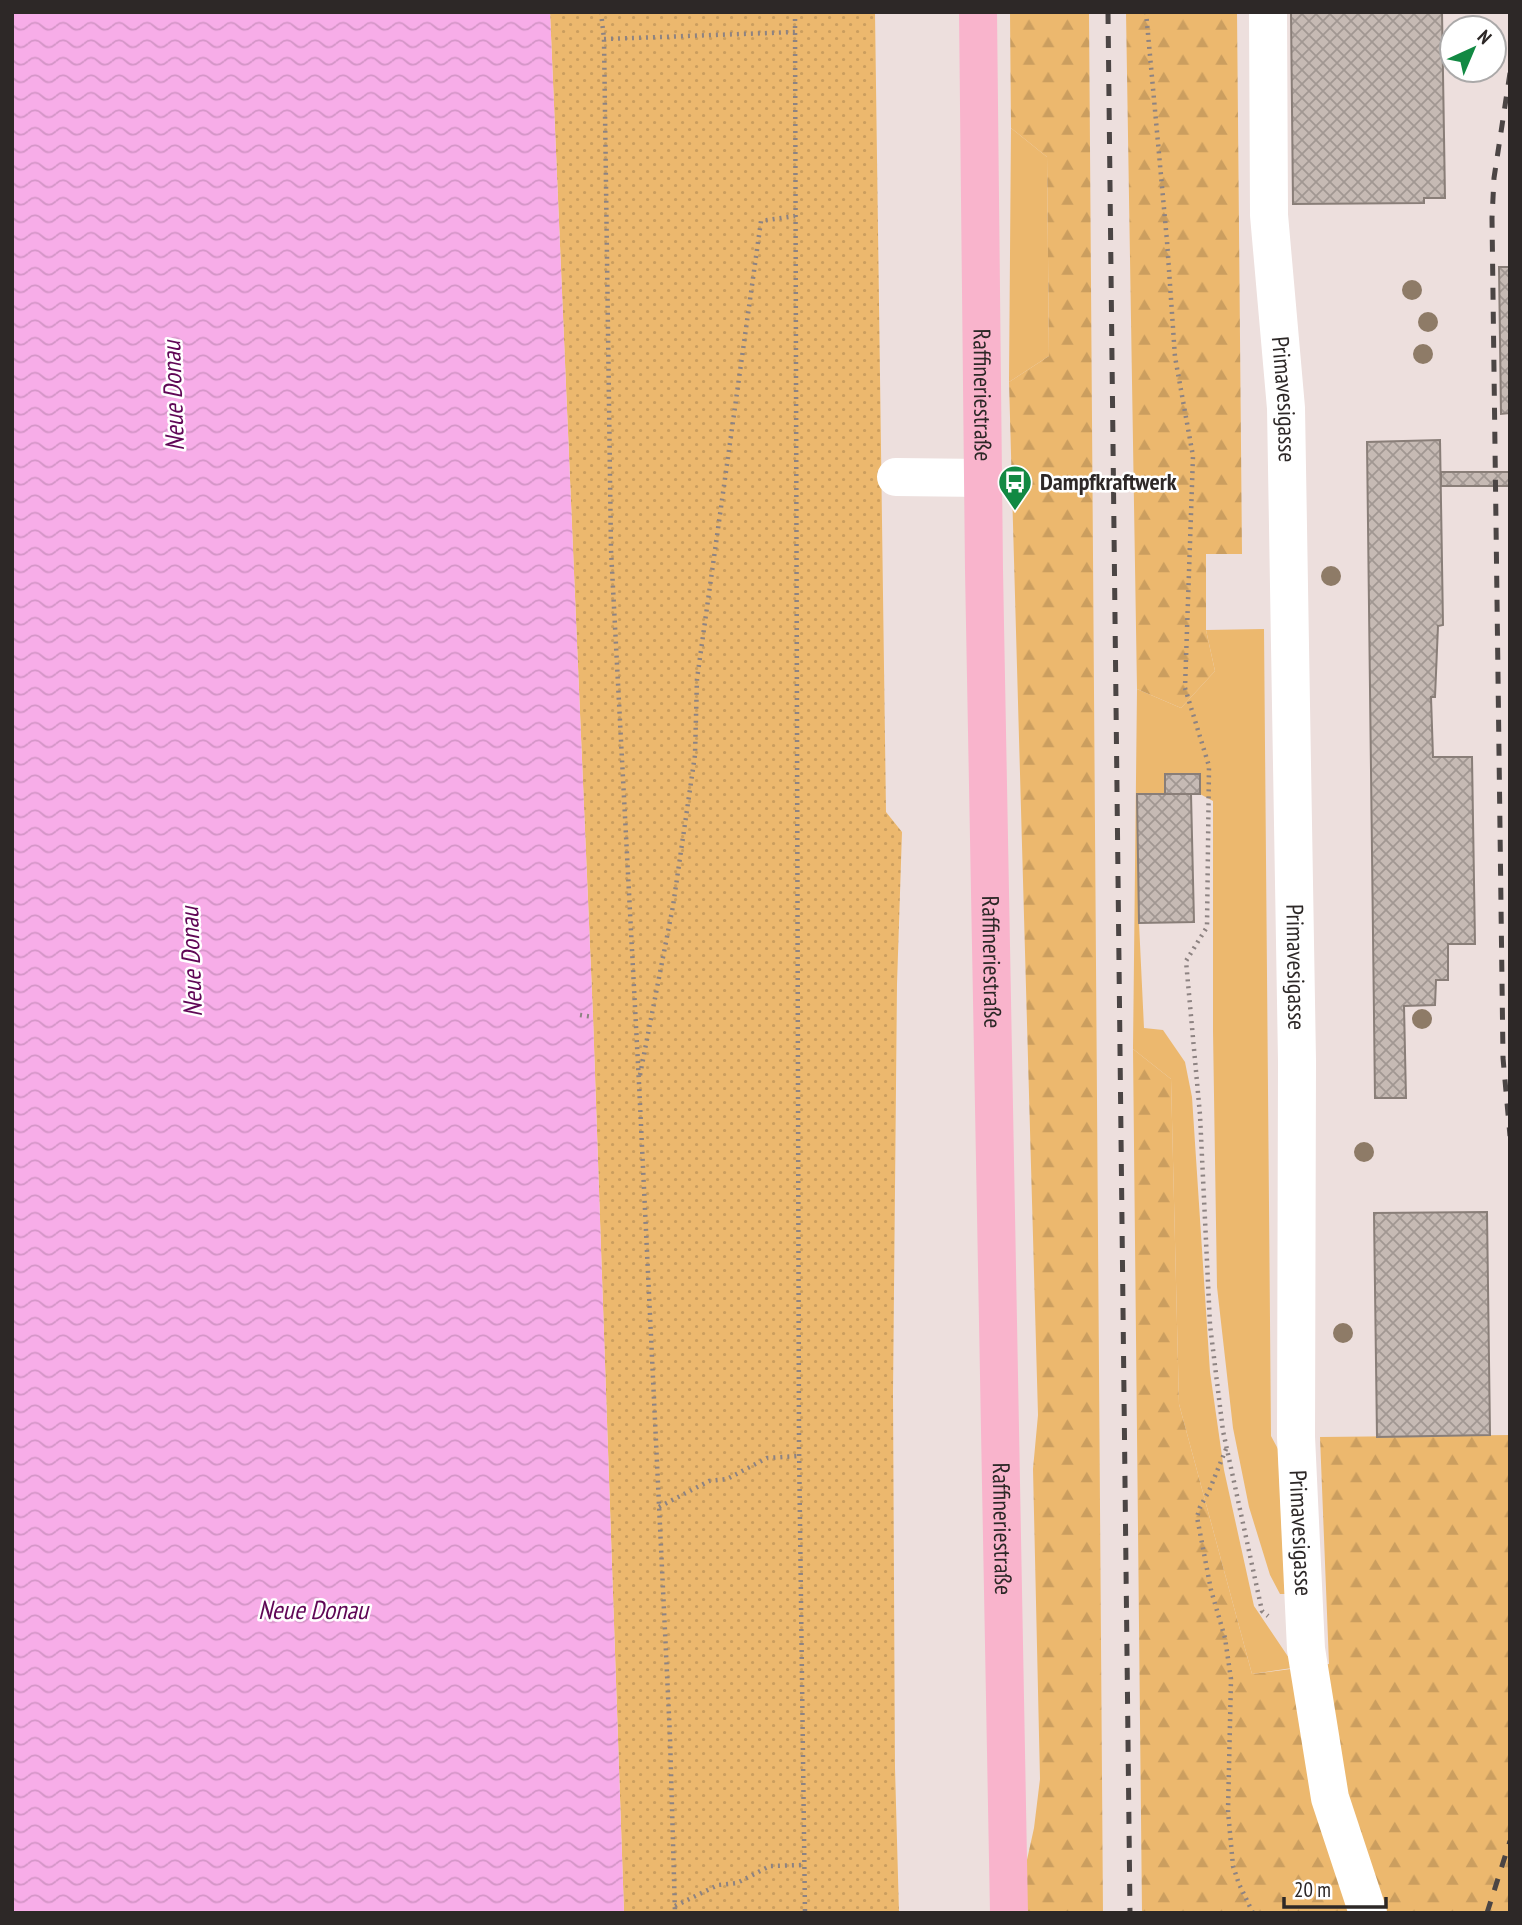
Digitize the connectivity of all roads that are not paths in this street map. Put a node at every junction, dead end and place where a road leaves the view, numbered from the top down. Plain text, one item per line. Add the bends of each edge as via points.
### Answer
1 (978, 12) edge
2 (1268, 12) edge
3 (896, 477) dead end
4 (984, 478) junction
5 (1009, 1913) edge
6 (1368, 1913) edge

1 - 4 main road, Raffineriestraße
2 - 6 lane, Primavesigasse via 1269,215 1286,408 1297,1061 1296,1437 1306,1649 1330,1798
3 - 4 lane
4 - 5 main road, Raffineriestraße

